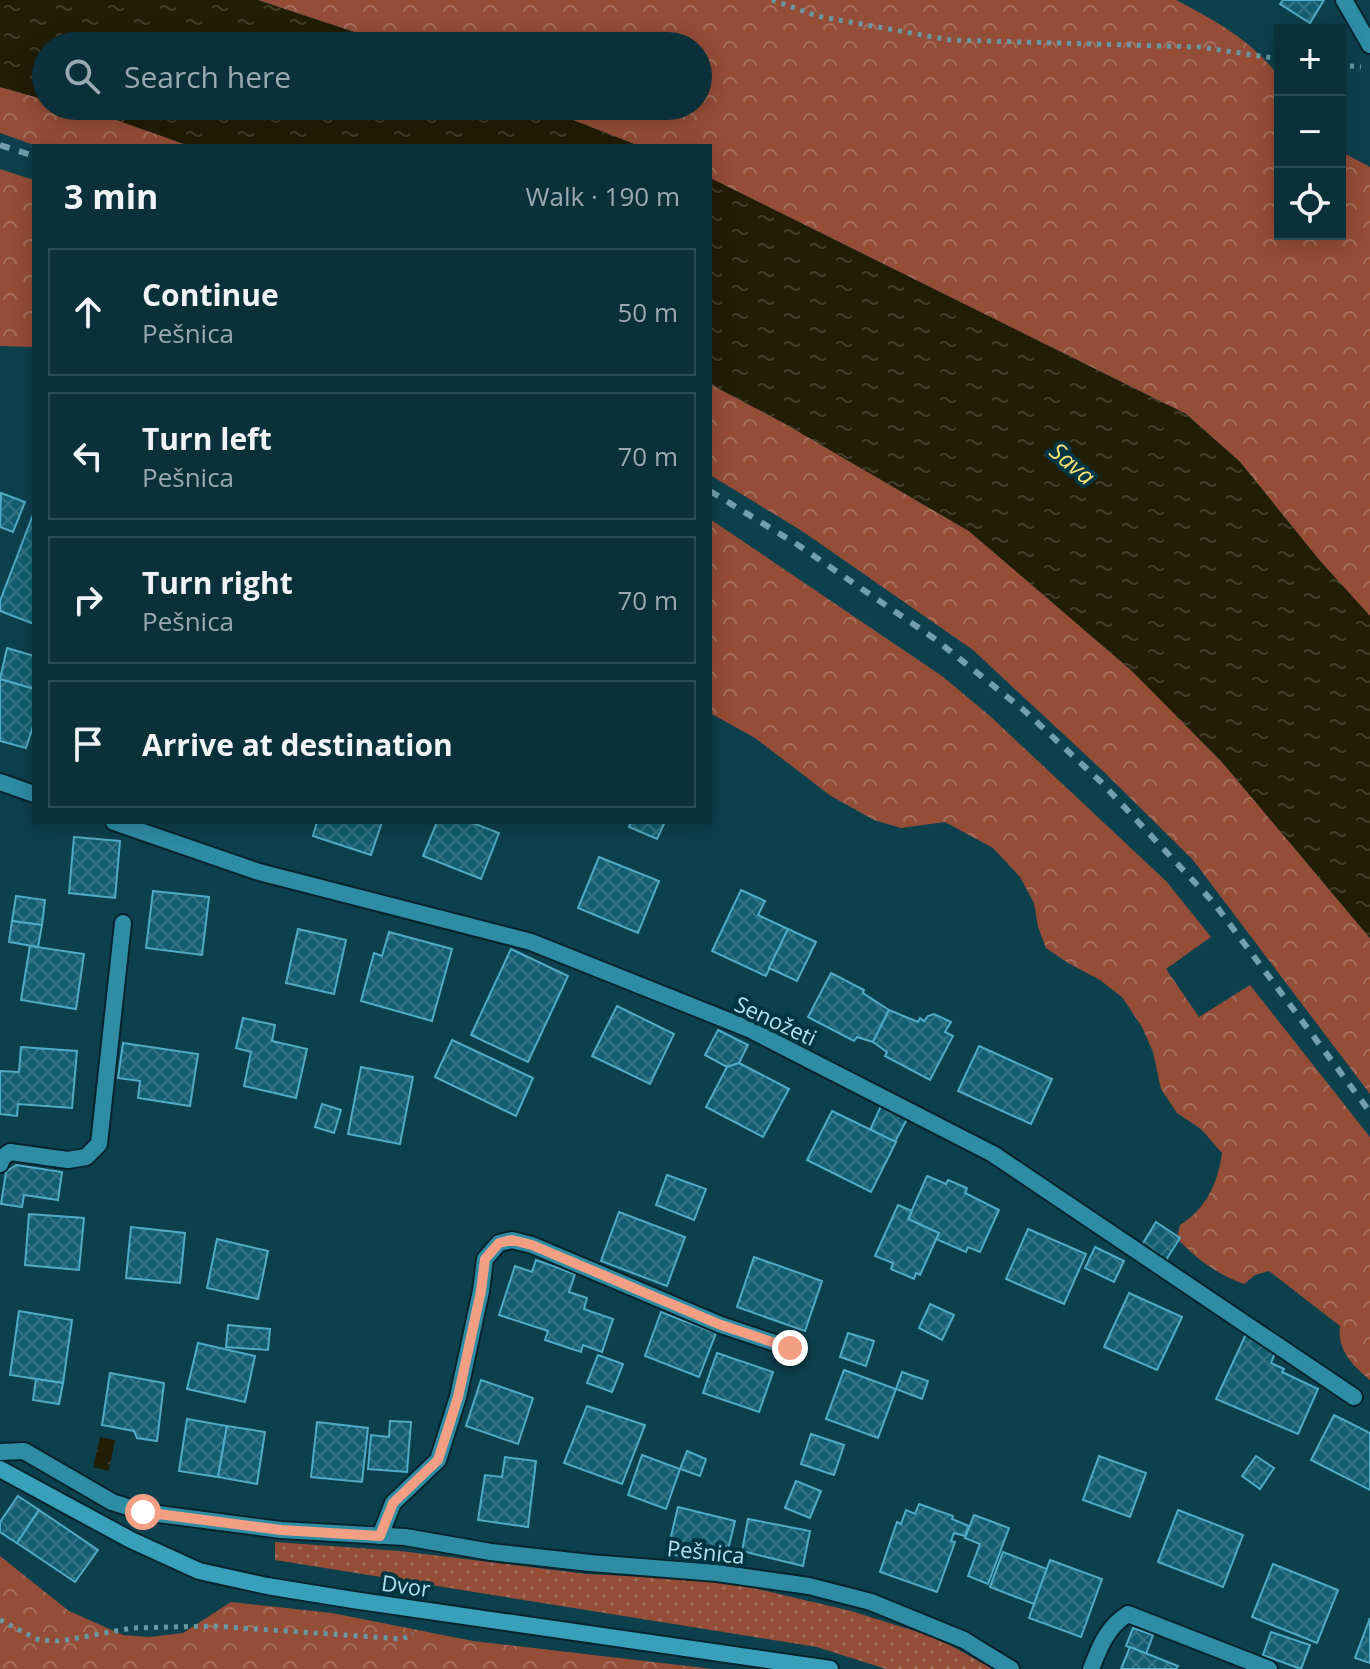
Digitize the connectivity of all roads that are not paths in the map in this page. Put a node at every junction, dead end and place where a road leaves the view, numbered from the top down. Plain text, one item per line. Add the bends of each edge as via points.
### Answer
1 (1344, 0) edge
2 (1370, 45) edge
3 (0, 782) edge
4 (32, 793) edge
5 (120, 824) edge
6 (123, 923) dead end
7 (0, 1164) edge
8 (790, 1348) dead end
9 (1354, 1397) dead end
10 (0, 1452) edge
11 (0, 1469) edge
12 (380, 1536) junction
13 (830, 1669) edge
14 (1011, 1669) edge
15 (1091, 1669) edge
16 (1269, 1669) edge

1 - 2 street
3 - 4 street
5 - 9 street, Senožeti via 259,872 531,942 749,1029 993,1154
6 - 7 street via 99,1144 86,1157 68,1160 10,1152
8 - 12 street via 721,1325 532,1245 499,1243 485,1259 458,1397 438,1460 393,1503
10 - 12 street, Pešnica via 24,1451 112,1502 143,1512 281,1530
11 - 13 street, Dvor via 199,1571 267,1586
12 - 14 street, Pešnica via 809,1586 871,1602 964,1640
15 - 16 street via 1104,1636 1128,1614

